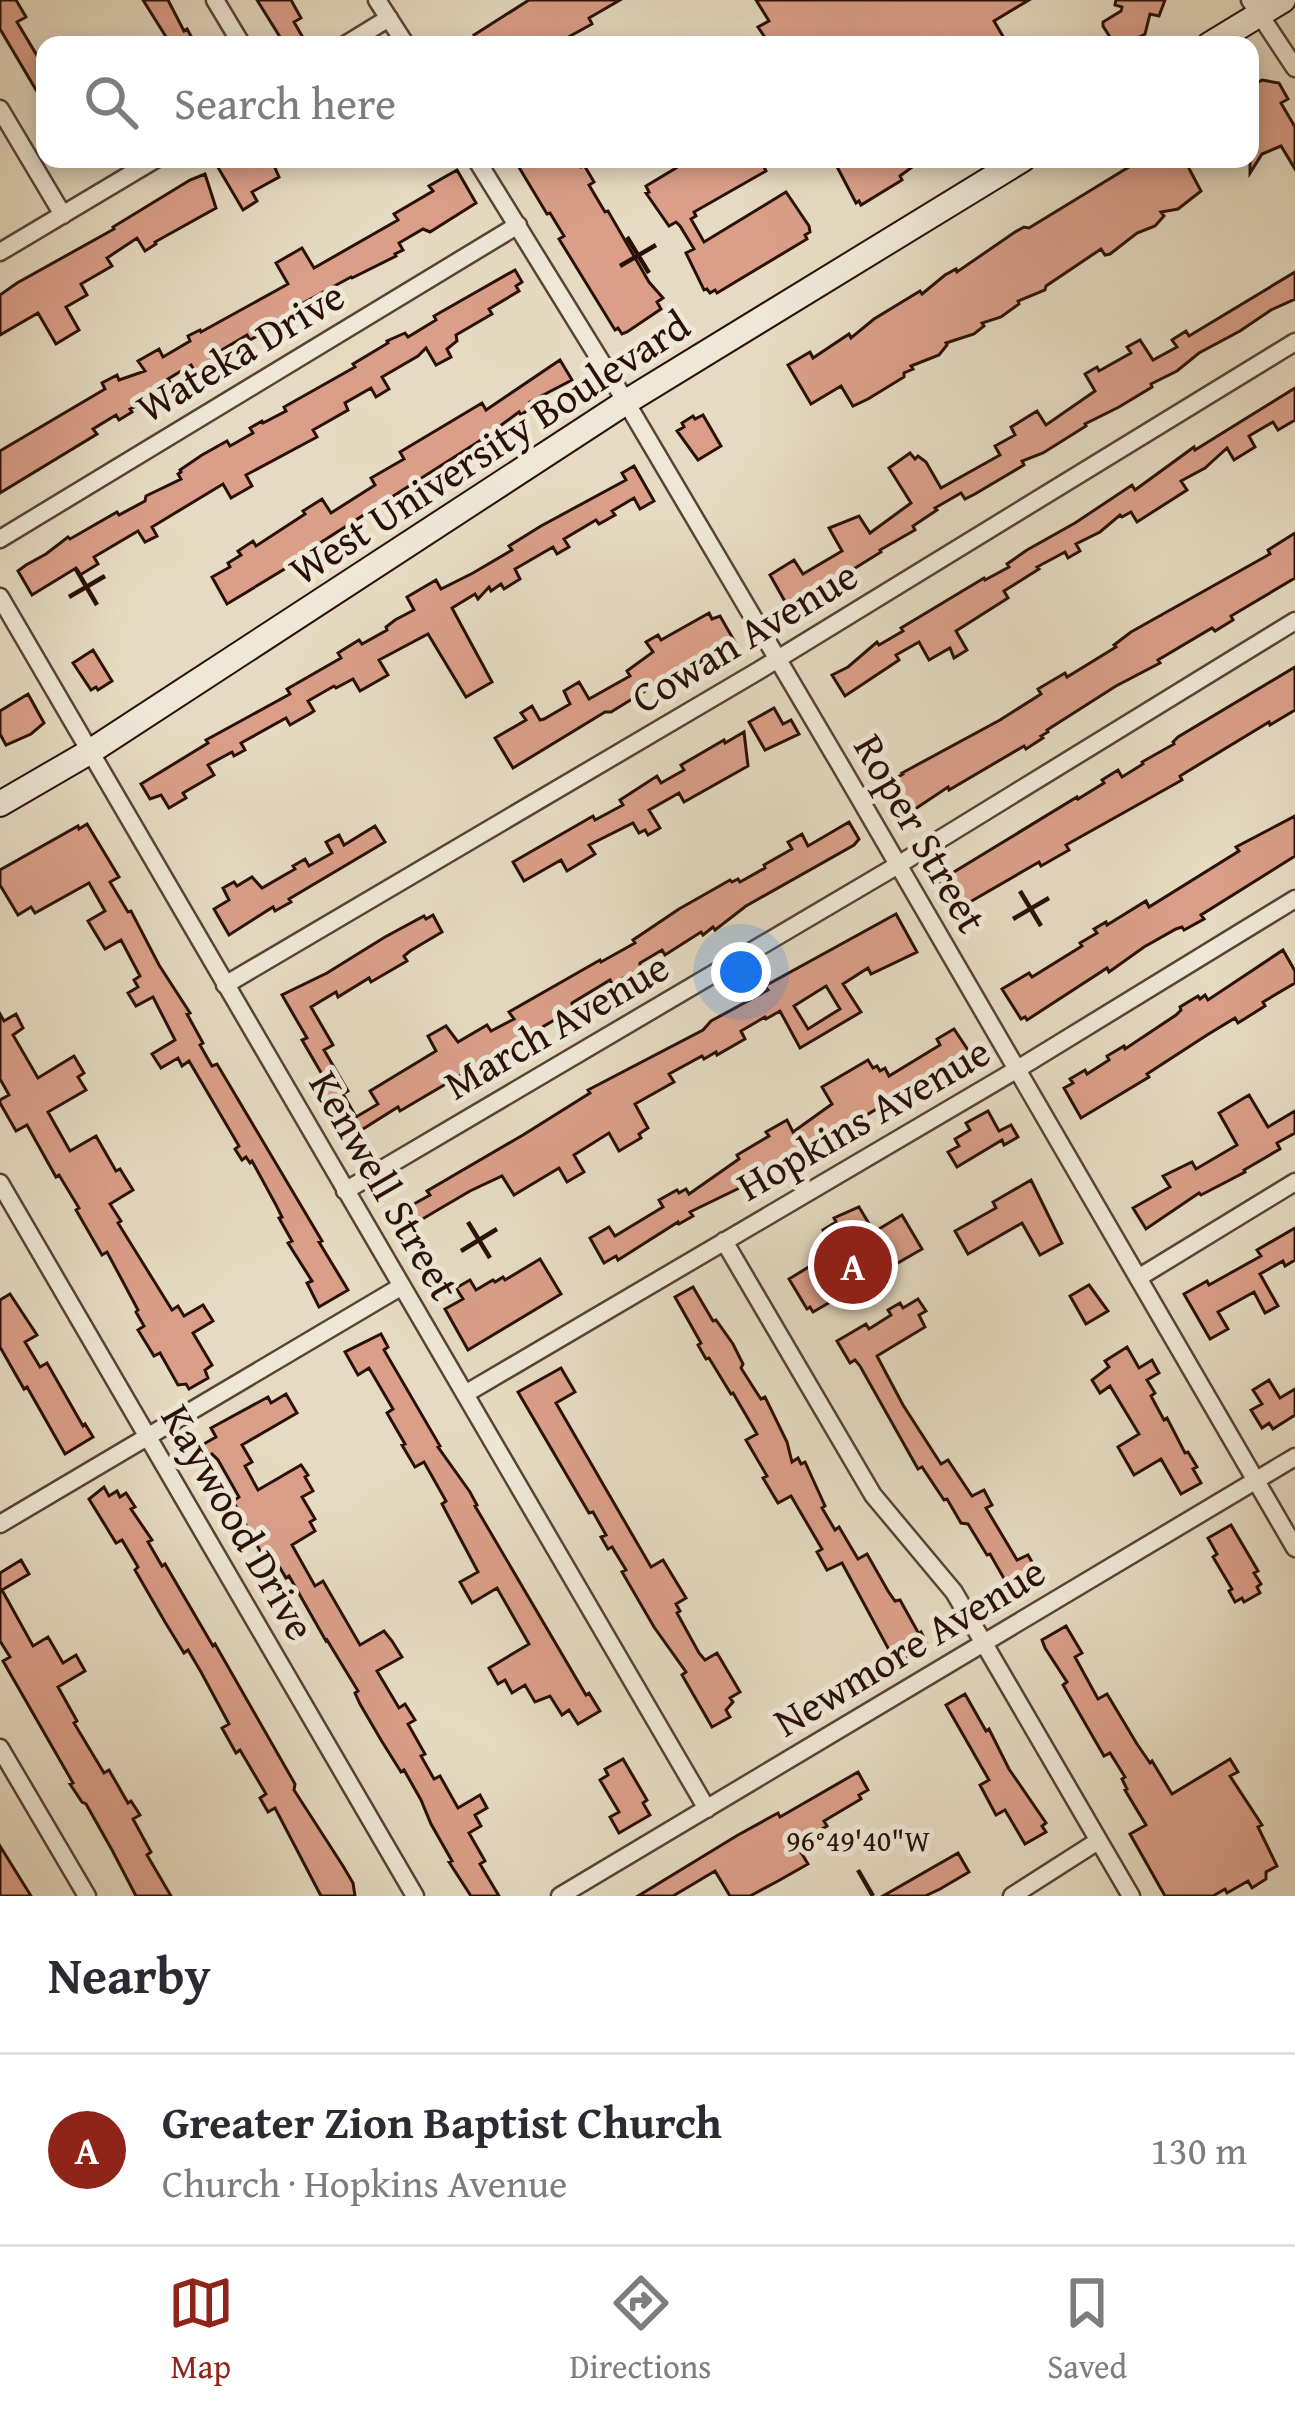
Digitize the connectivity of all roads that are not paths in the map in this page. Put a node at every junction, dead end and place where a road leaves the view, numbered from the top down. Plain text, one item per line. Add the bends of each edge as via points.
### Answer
1 (215, 0) edge
2 (377, 0) edge
3 (1283, 0) edge
4 (1255, 7) edge
5 (389, 18) junction
6 (237, 36) edge
7 (360, 36) edge
8 (400, 36) edge
9 (1220, 36) edge
10 (1295, 68) edge
11 (0, 110) edge
12 (141, 168) edge
13 (482, 168) edge
14 (1008, 168) edge
15 (63, 215) junction
16 (518, 225) junction
17 (0, 253) edge
18 (1295, 342) edge
19 (626, 402) junction
20 (0, 539) edge
21 (0, 597) edge
22 (1295, 621) edge
23 (776, 660) junction
24 (91, 751) junction
25 (0, 805) edge
26 (898, 865) junction
27 (1295, 899) edge
28 (225, 985) junction
29 (1016, 1070) junction
30 (1295, 1182) edge
31 (0, 1183) edge
32 (345, 1191) junction
33 (724, 1241) junction
34 (1138, 1278) junction
35 (402, 1286) junction
36 (465, 1394) junction
37 (148, 1437) junction
38 (1295, 1456) edge
39 (1256, 1480) junction
40 (0, 1524) edge
41 (1295, 1548) edge
42 (984, 1642) junction
43 (0, 1748) edge
44 (707, 1809) junction
45 (1098, 1841) junction
46 (87, 1896) edge
47 (415, 1896) edge
48 (560, 1896) edge
49 (1012, 1896) edge
50 (1130, 1896) edge

1 - 6 street
2 - 5 street
3 - 4 street
4 - 9 street
4 - 10 street
5 - 7 street
5 - 8 street
11 - 15 street
12 - 15 street
13 - 16 street, Roper Street
14 - 19 street, West University Boulevard
15 - 17 street
16 - 19 street, Roper Street
16 - 20 street, Wateka Drive
18 - 23 street, Cowan Avenue
19 - 23 street, Roper Street
19 - 24 street, West University Boulevard
21 - 24 street, Kenwell Street
22 - 26 street, March Avenue
23 - 26 street, Roper Street
23 - 28 street, Cowan Avenue
24 - 25 street, West University Boulevard
24 - 28 street, Kenwell Street
26 - 29 street, Roper Street
26 - 32 street, March Avenue
27 - 29 street, Hopkins Avenue
28 - 32 street, Kenwell Street
29 - 33 street, Hopkins Avenue
29 - 34 street, Roper Street
30 - 34 street
31 - 37 street, Kaywood Drive
32 - 35 street, Kenwell Street
33 - 36 street, Hopkins Avenue
33 - 42 street via 873,1495 938,1571
34 - 39 street, Roper Street
35 - 36 street, Kenwell Street
35 - 37 street
36 - 44 street, Kenwell Street
37 - 40 street
37 - 47 street, Kaywood Drive
38 - 39 street, Newmore Avenue
39 - 41 street, Roper Street
39 - 42 street, Newmore Avenue
42 - 44 street, Newmore Avenue
42 - 45 street
43 - 46 street
44 - 48 street, Newmore Avenue
45 - 49 street
45 - 50 street

